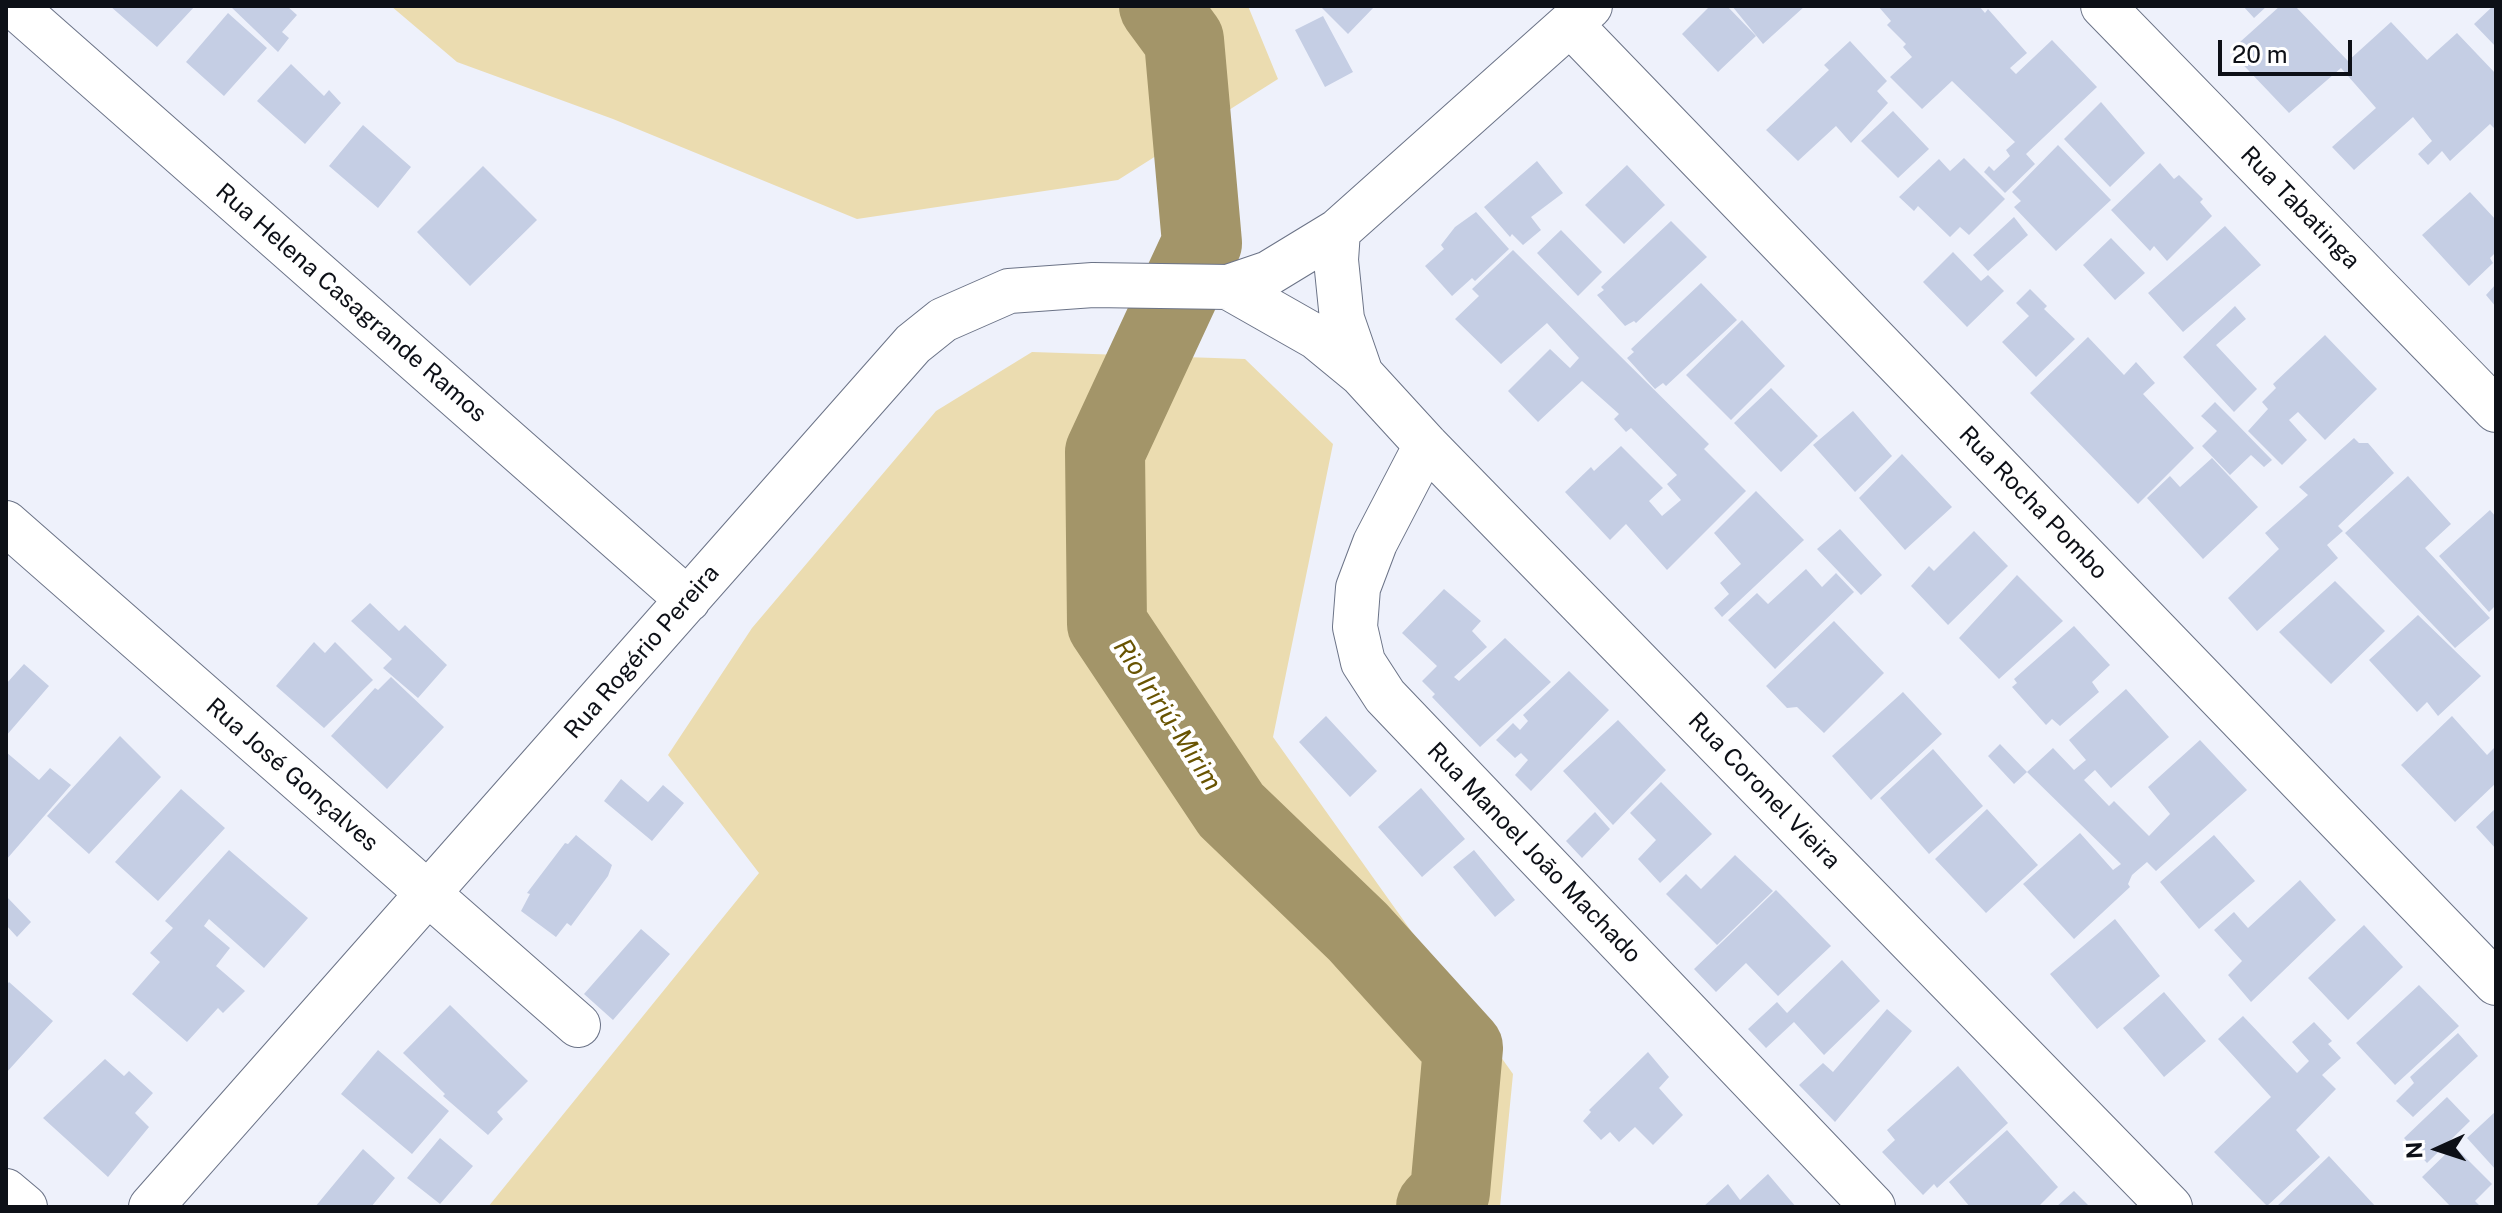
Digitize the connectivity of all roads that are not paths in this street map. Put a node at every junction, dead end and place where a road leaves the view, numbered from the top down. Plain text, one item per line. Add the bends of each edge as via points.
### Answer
1 (14, 6) edge
2 (2103, 6) edge
3 (1580, 15) edge
4 (1338, 231) junction
5 (1224, 287) junction
6 (1361, 374) junction
7 (2496, 410) edge
8 (1426, 445) junction
9 (6, 523) edge
10 (688, 600) junction
11 (428, 894) junction
12 (2496, 983) edge
13 (578, 1025) dead end
14 (6, 1191) edge
15 (25, 1207) edge
16 (151, 1207) edge
17 (1873, 1207) edge
18 (2170, 1207) edge

1 - 10 street, Rua Helena Casagrande Ramos
2 - 7 street, Rua Tabatinga
3 - 4 street
3 - 12 street, Rua Rocha Pombo
4 - 5 street via 1269,273
4 - 6 street via 1340,304
5 - 6 street via 1316,337
5 - 10 street, Rua Rogério Pereira via 1093,285 1009,291 943,320 913,344
6 - 8 street, Rua Coronel Vieira
8 - 17 street, Rua Manoel João Machado via 1358,588 1355,627 1363,662 1385,696
8 - 18 street, Rua Coronel Vieira
9 - 11 street, Rua José Gonçalves
10 - 11 street, Rua Rogério Pereira
11 - 13 street, Rua José Gonçalves
11 - 16 street, Rua Rogério Pereira
14 - 15 street

